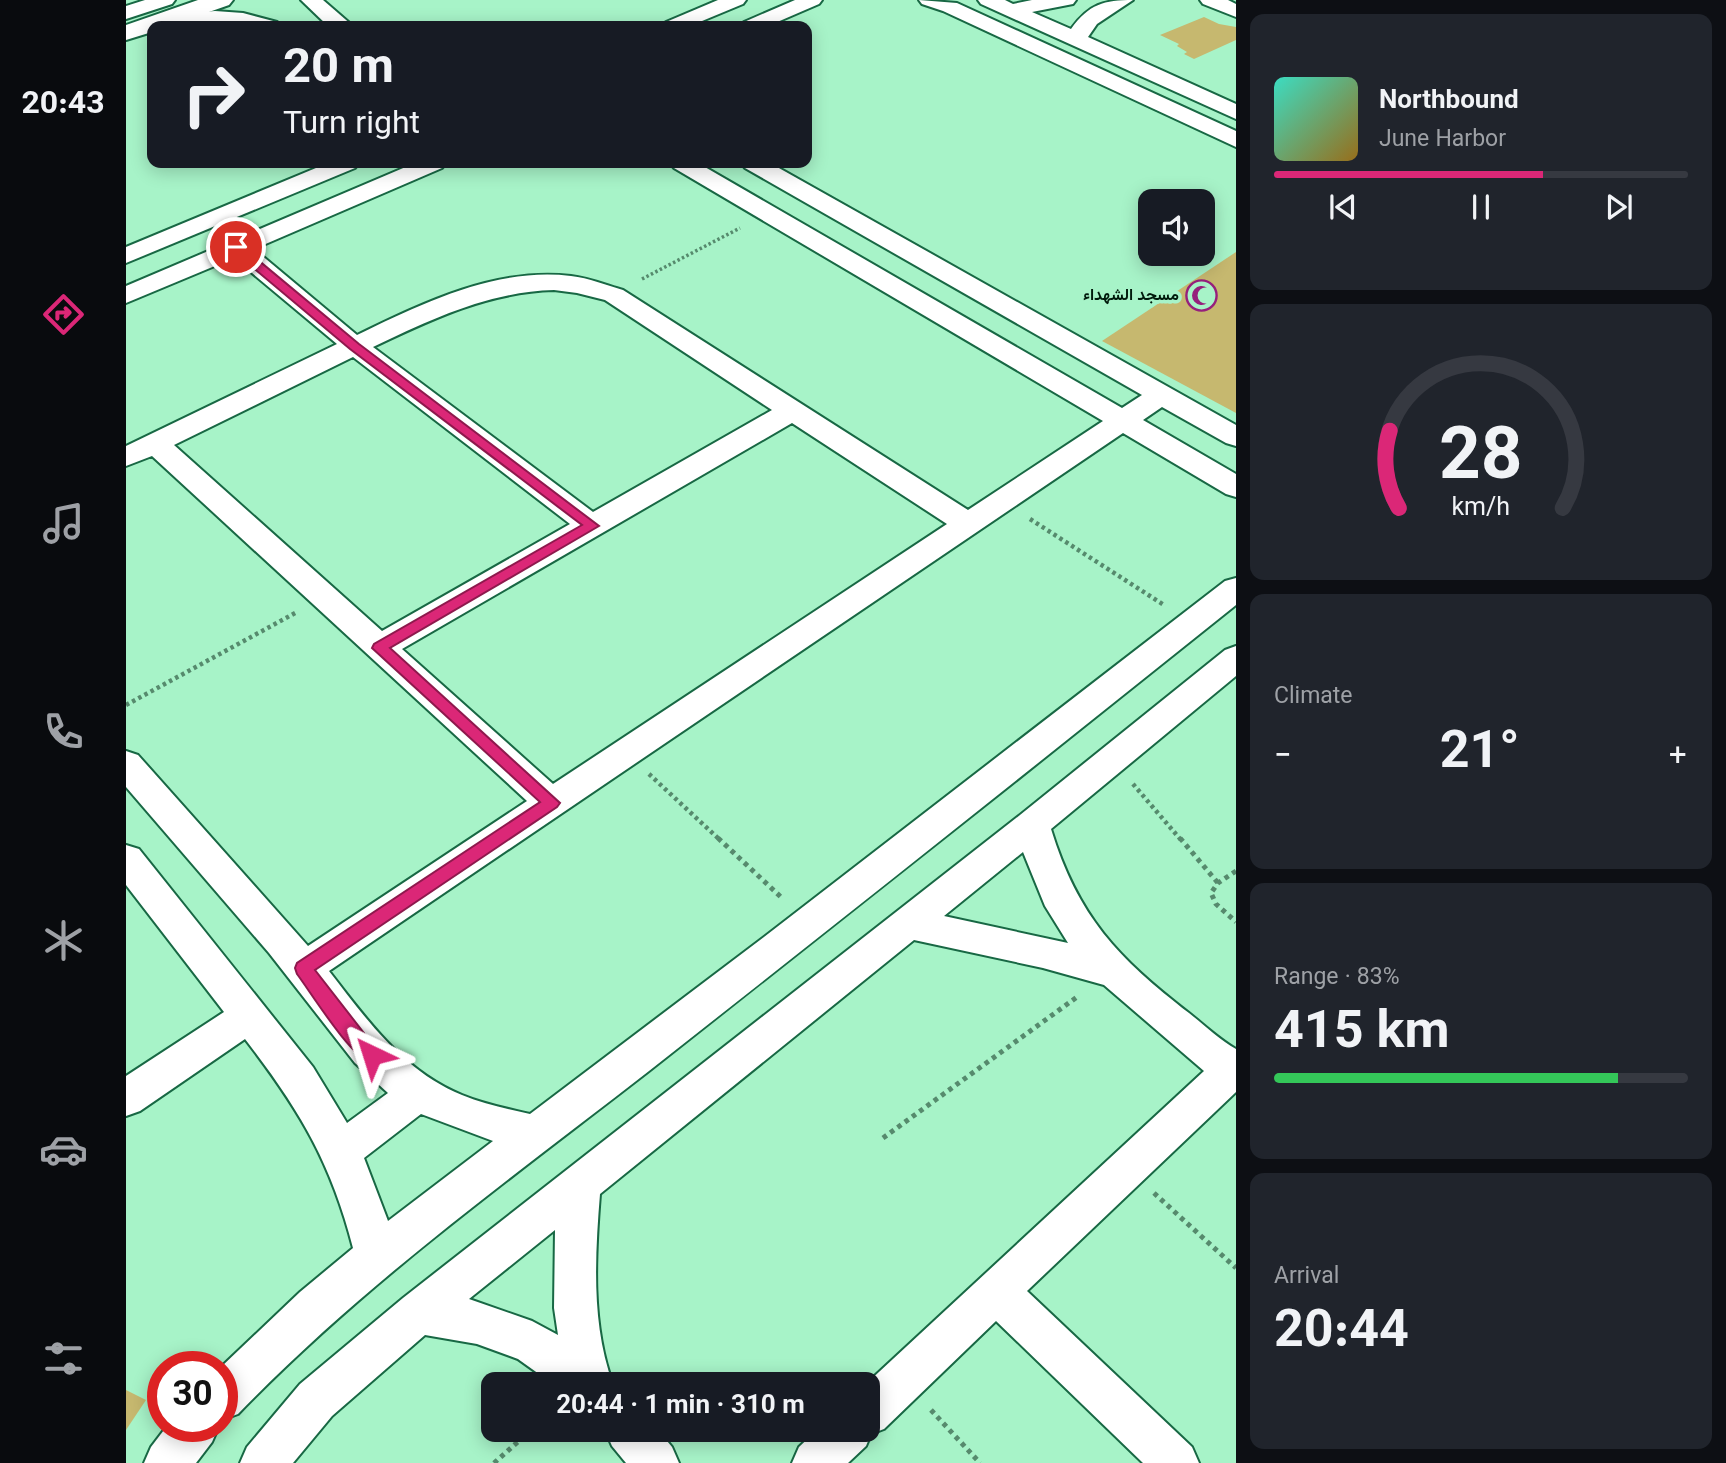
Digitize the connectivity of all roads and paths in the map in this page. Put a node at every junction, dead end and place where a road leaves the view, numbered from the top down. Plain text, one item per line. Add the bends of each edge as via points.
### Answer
1 (221, 0) edge
2 (311, 0) edge
3 (736, 0) edge
4 (812, 0) edge
5 (988, 0) edge
6 (1066, 0) edge
7 (1123, 0) edge
8 (1210, 0) edge
9 (941, 2) edge
10 (162, 6) edge
11 (1011, 10) junction
12 (1236, 11) edge
13 (126, 13) edge
14 (246, 21) edge
15 (335, 21) edge
16 (685, 21) edge
17 (763, 21) edge
18 (126, 33) edge
19 (1076, 39) junction
20 (1236, 113) edge
21 (1236, 140) edge
22 (335, 168) edge
23 (422, 168) edge
24 (690, 168) edge
25 (763, 168) edge
26 (767, 213) junction
27 (236, 247) junction
28 (126, 256) edge
29 (126, 295) edge
30 (614, 295) junction
31 (355, 346) junction
32 (1163, 394) junction
33 (793, 410) junction
34 (1125, 420) junction
35 (1236, 437) edge
36 (155, 443) junction
37 (126, 457) edge
38 (1236, 486) edge
39 (1003, 501) junction
40 (968, 524) junction
41 (592, 526) junction
42 (1236, 589) edge
43 (323, 598) junction
44 (1192, 624) junction
45 (379, 648) junction
46 (1236, 658) edge
47 (126, 705) edge
48 (626, 753) junction
49 (1112, 759) junction
50 (126, 764) edge
51 (551, 803) junction
52 (1032, 825) junction
53 (126, 859) edge
54 (1236, 871) edge
55 (1218, 883) junction
56 (1236, 922) edge
57 (810, 924) junction
58 (908, 924) junction
59 (304, 968) junction
60 (1112, 972) junction
61 (250, 1015) junction
62 (1235, 1070) edge
63 (419, 1093) junction
64 (126, 1098) edge
65 (537, 1134) junction
66 (883, 1139) dead end
67 (342, 1150) junction
68 (1128, 1169) junction
69 (580, 1185) junction
70 (376, 1253) junction
71 (1236, 1268) edge
72 (996, 1292) junction
73 (418, 1313) junction
74 (574, 1372) edge
75 (587, 1372) edge
76 (903, 1380) junction
77 (238, 1381) edge
78 (880, 1402) edge
79 (183, 1442) edge
80 (518, 1442) edge
81 (638, 1442) edge
82 (837, 1442) edge
83 (167, 1463) edge
84 (263, 1463) edge
85 (494, 1463) edge
86 (656, 1463) edge
87 (815, 1463) edge
88 (980, 1463) edge
89 (1176, 1463) edge

1 - 10 street
2 - 15 street
3 - 16 street
4 - 17 street
5 - 11 street
6 - 11 street
7 - 19 street via 1092,16
8 - 12 street
9 - 21 street
10 - 13 street
10 - 14 street
10 - 18 street
11 - 19 street
19 - 20 street
22 - 28 street
23 - 27 street
24 - 26 street
25 - 32 street
26 - 30 path
26 - 34 street
27 - 29 street
27 - 31 street
30 - 31 street via 570,284 521,285 473,294
30 - 33 street
31 - 36 street
31 - 41 street
32 - 34 street
32 - 35 street
33 - 40 street
33 - 41 street
34 - 38 street
34 - 39 street
36 - 37 street
36 - 43 street
39 - 40 street
39 - 44 path
40 - 48 street
41 - 45 street
42 - 44 street
43 - 45 street
43 - 47 path
44 - 57 street
45 - 51 street
46 - 49 street
48 - 51 street
48 - 57 path
49 - 52 street
49 - 55 path
50 - 59 street
51 - 59 street
52 - 58 street
52 - 60 street via 1057,899
53 - 61 street
54 - 55 path
55 - 56 path via 1211,893 1216,904
57 - 65 street
58 - 60 street via 1043,952
58 - 69 street
59 - 63 street via 358,1042
60 - 62 street
60 - 66 path
61 - 64 street
61 - 67 street via 299,1079
62 - 68 street
63 - 65 street via 475,1119
63 - 67 street
65 - 70 street
67 - 70 street via 362,1199
68 - 71 path
68 - 72 street
69 - 73 street
69 - 75 street via 576,1308
70 - 77 street
72 - 76 street
72 - 89 street
73 - 74 street via 477,1322 532,1343
73 - 84 street via 316,1400
76 - 78 street
76 - 88 path
79 - 83 street
80 - 85 path
81 - 86 street
82 - 87 street

